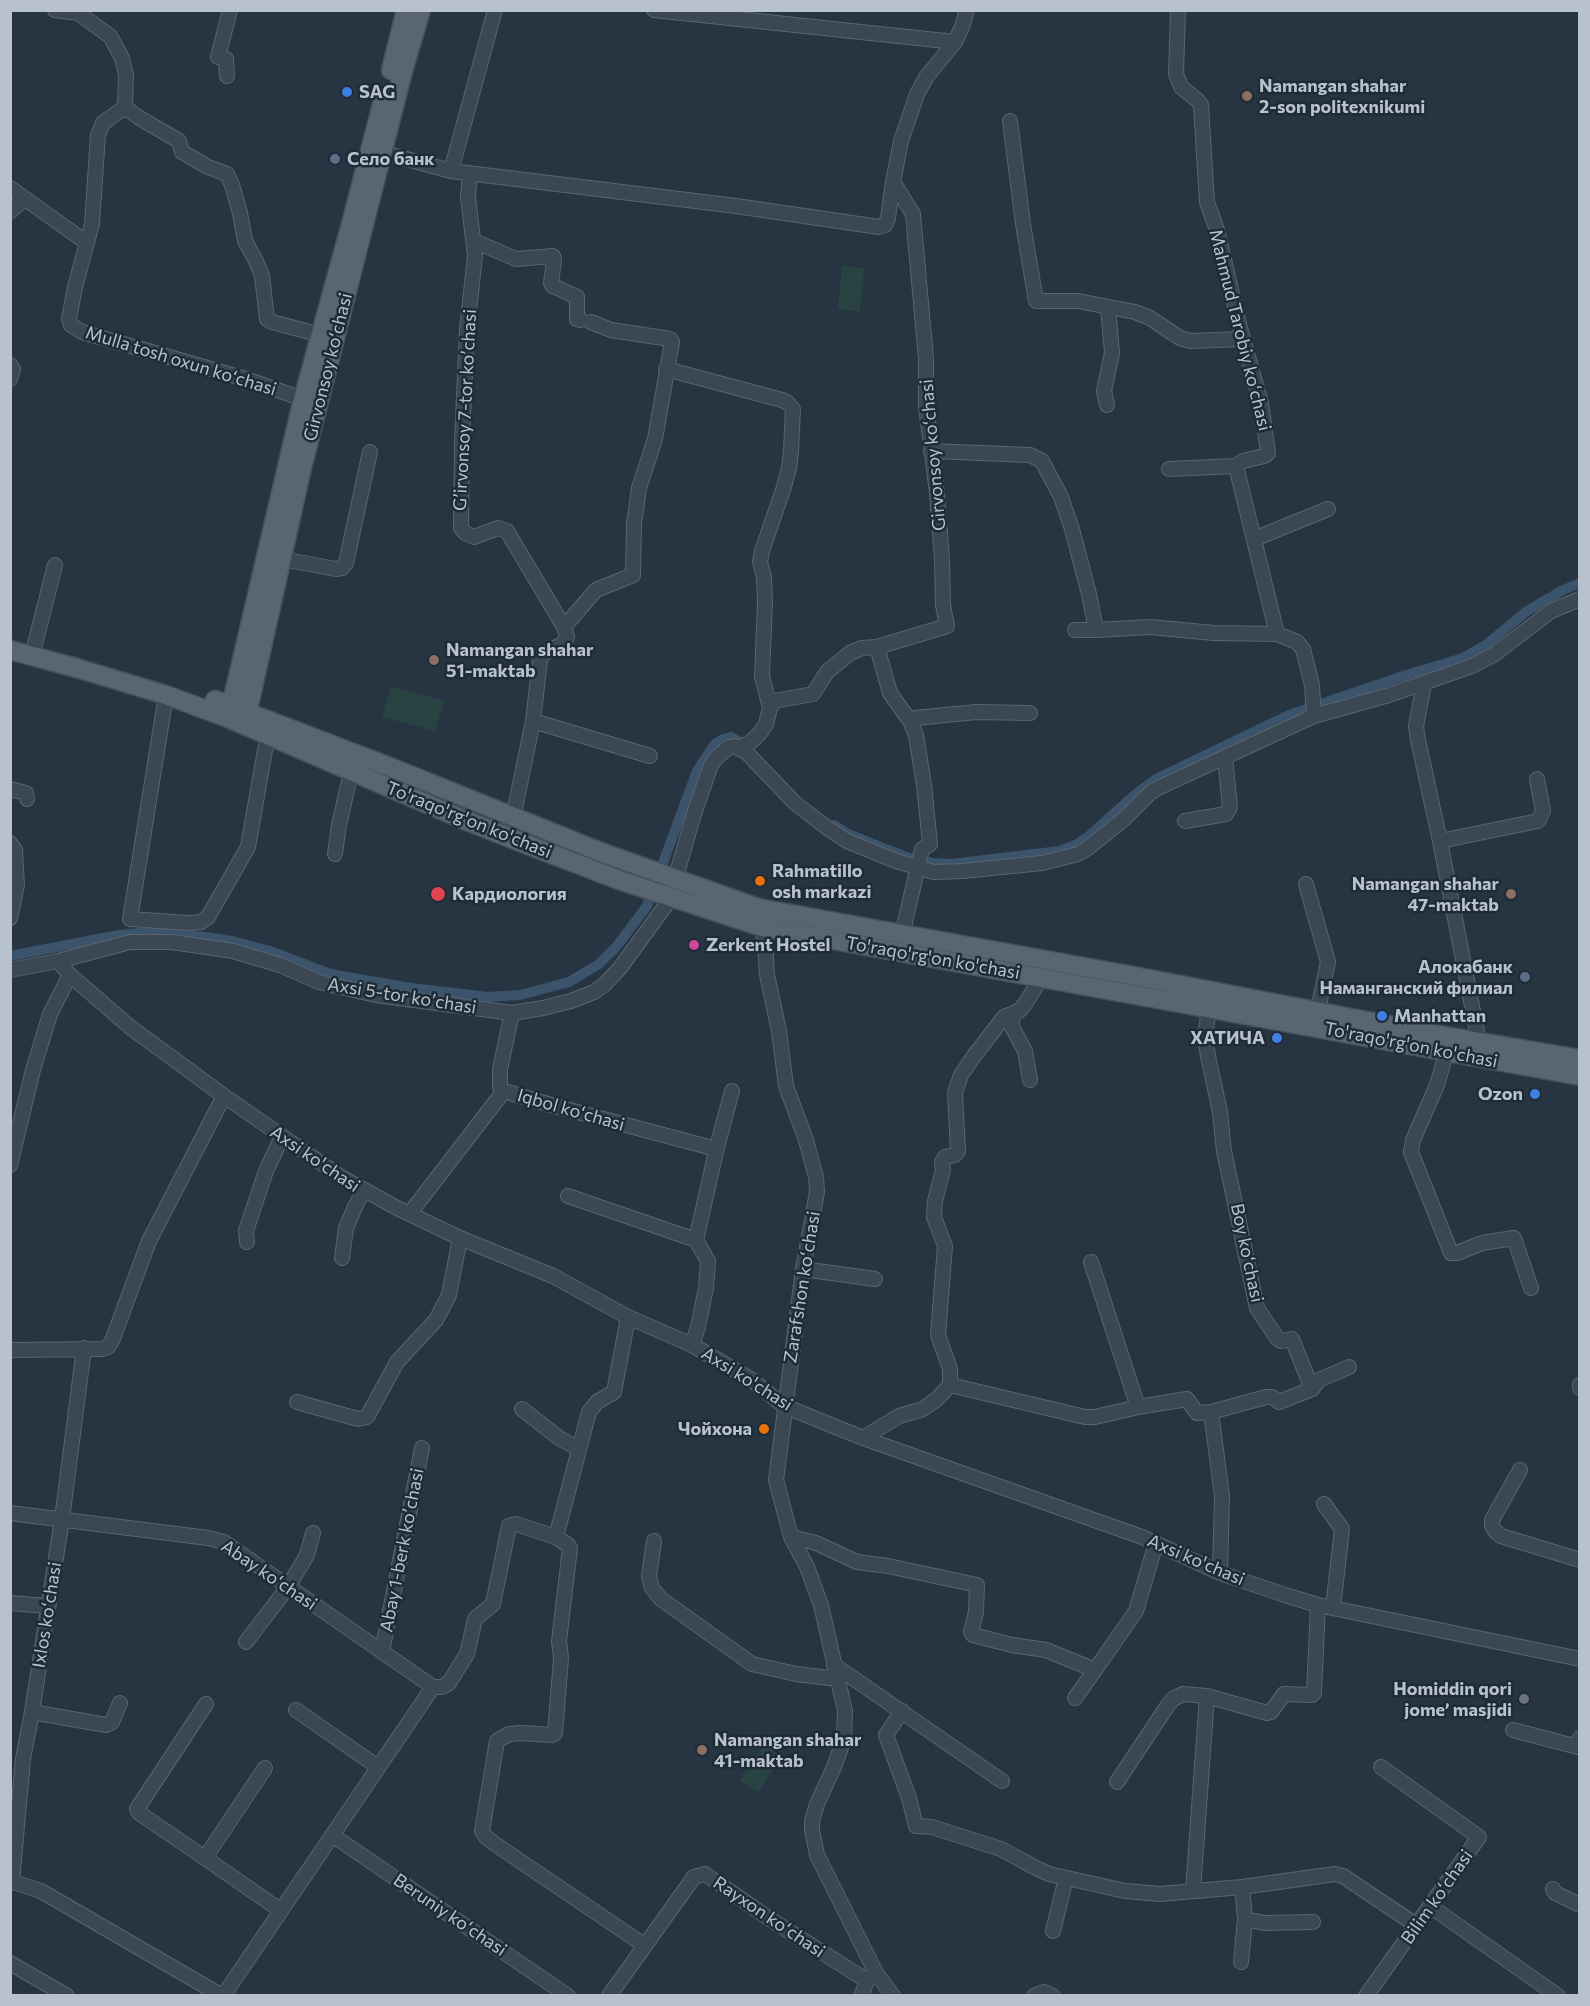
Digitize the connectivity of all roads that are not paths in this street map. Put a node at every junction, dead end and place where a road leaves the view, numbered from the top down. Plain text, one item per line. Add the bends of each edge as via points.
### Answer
1 (55, 10) edge
2 (230, 10) edge
3 (406, 10) edge
4 (421, 10) edge
5 (495, 10) edge
6 (654, 10) edge
7 (967, 10) edge
8 (1178, 10) edge
9 (955, 42) junction
10 (227, 76) dead end
11 (125, 107) junction
12 (1010, 121) dead end
13 (377, 151) junction
14 (451, 171) junction
15 (470, 174) junction
16 (893, 182) junction
17 (10, 188) edge
18 (24, 199) junction
19 (10, 212) edge
20 (474, 241) junction
21 (86, 244) junction
22 (1108, 307) junction
23 (321, 335) junction
24 (1242, 339) junction
25 (10, 365) edge
26 (666, 369) junction
27 (10, 379) edge
28 (303, 399) junction
29 (1107, 405) dead end
30 (931, 451) junction
31 (370, 452) dead end
32 (1236, 466) junction
33 (1169, 469) dead end
34 (1328, 509) dead end
35 (1254, 539) junction
36 (282, 559) junction
37 (55, 565) dead end
38 (1580, 599) edge
39 (564, 627) junction
40 (1075, 630) dead end
41 (1096, 630) junction
42 (1277, 634) junction
43 (877, 646) junction
44 (10, 650) edge
45 (32, 656) junction
46 (80, 669) junction
47 (1424, 684) junction
48 (166, 695) junction
49 (770, 708) junction
50 (1030, 713) dead end
51 (1314, 714) junction
52 (238, 715) junction
53 (533, 721) junction
54 (910, 721) junction
55 (270, 736) junction
56 (739, 748) junction
57 (650, 756) dead end
58 (1225, 757) junction
59 (351, 772) junction
60 (1537, 779) dead end
61 (10, 789) edge
62 (27, 799) dead end
63 (513, 818) junction
64 (1185, 821) dead end
65 (1440, 841) junction
66 (10, 843) edge
67 (335, 854) dead end
68 (919, 864) junction
69 (675, 880) junction
70 (1306, 884) dead end
71 (670, 898) junction
72 (758, 908) junction
73 (10, 918) edge
74 (762, 927) junction
75 (902, 935) junction
76 (57, 961) junction
77 (10, 970) edge
78 (70, 975) junction
79 (1041, 978) junction
80 (1209, 1008) junction
81 (1318, 1010) junction
82 (512, 1012) junction
83 (1014, 1013) junction
84 (1479, 1042) junction
85 (1448, 1051) junction
86 (1580, 1059) edge
87 (1580, 1077) edge
88 (1030, 1080) dead end
89 (504, 1091) junction
90 (732, 1092) dead end
91 (224, 1095) junction
92 (282, 1137) junction
93 (716, 1149) junction
94 (10, 1165) edge
95 (363, 1191) junction
96 (568, 1196) dead end
97 (410, 1213) junction
98 (460, 1238) junction
99 (696, 1240) junction
100 (247, 1242) dead end
101 (342, 1258) dead end
102 (1091, 1262) dead end
103 (803, 1269) junction
104 (875, 1279) dead end
105 (1531, 1288) dead end
106 (626, 1316) junction
107 (692, 1345) junction
108 (84, 1348) junction
109 (10, 1350) edge
110 (1349, 1367) dead end
111 (950, 1385) junction
112 (1312, 1389) junction
113 (297, 1402) dead end
114 (784, 1406) junction
115 (1138, 1407) junction
116 (522, 1409) dead end
117 (1211, 1412) junction
118 (863, 1438) junction
119 (422, 1448) dead end
120 (579, 1449) junction
121 (1520, 1470) dead end
122 (1324, 1504) dead end
123 (10, 1513) edge
124 (62, 1519) junction
125 (313, 1533) dead end
126 (791, 1536) junction
127 (556, 1537) junction
128 (654, 1541) dead end
129 (1156, 1543) junction
130 (1580, 1560) edge
131 (1220, 1573) junction
132 (288, 1587) junction
133 (10, 1603) edge
134 (1318, 1605) junction
135 (48, 1606) junction
136 (1333, 1608) junction
137 (246, 1642) dead end
138 (382, 1652) junction
139 (1580, 1659) edge
140 (1095, 1670) junction
141 (836, 1672) junction
142 (433, 1687) junction
143 (1207, 1696) junction
144 (1075, 1698) dead end
145 (120, 1703) dead end
146 (206, 1704) dead end
147 (296, 1710) dead end
148 (902, 1711) junction
149 (32, 1712) junction
150 (1513, 1730) dead end
151 (1580, 1738) edge
152 (378, 1767) junction
153 (1381, 1767) dead end
154 (265, 1768) dead end
155 (1002, 1781) dead end
156 (1117, 1782) dead end
157 (332, 1835) junction
158 (205, 1858) junction
159 (1066, 1878) junction
160 (11, 1881) edge
161 (1242, 1887) junction
162 (1552, 1889) dead end
163 (1193, 1891) junction
164 (1580, 1905) edge
165 (1430, 1906) junction
166 (280, 1910) junction
167 (1245, 1919) junction
168 (1313, 1922) dead end
169 (1416, 1925) junction
170 (1053, 1931) dead end
171 (644, 1945) junction
172 (1241, 1962) dead end
173 (10, 1963) edge
174 (872, 1976) junction
175 (67, 1995) edge
176 (223, 1995) edge
177 (568, 1995) edge
178 (609, 1995) edge
179 (861, 1995) edge
180 (893, 1995) edge
181 (1034, 1995) edge
182 (1053, 1995) edge
183 (1366, 1995) edge
184 (1558, 1995) edge

1 - 11 street via 78,13 110,36 124,64
2 - 10 street via 218,57 226,59
3 - 13 main road, Girvonsoy koʻchasi
4 - 13 main road, Girvonsoy koʻchasi
5 - 14 street
6 - 9 street
7 - 9 street
8 - 24 street, Mahmud Tarobiy koʻchasi via 1176,74 1181,87 1200,105 1207,202
9 - 16 street via 917,94 901,141
11 - 21 street, Mulla tosh oxun koʻchasi via 103,123 98,135 92,224
11 - 23 street via 179,141 182,152 226,174 245,241 262,276 267,319
12 - 22 street via 1036,301 1078,301
13 - 14 street
13 - 23 main road, Girvonsoy koʻchasi
13 - 36 main road, Girvonsoy koʻchasi
14 - 15 street
15 - 16 street via 879,227 888,218
15 - 20 street, Gʼirvonsoy 7-tor koʼchasi via 468,197
16 - 30 street, Girvonsoy koʻchasi via 913,214
17 - 18 street
18 - 19 street
18 - 21 street
20 - 26 street via 516,259 553,256 551,283 577,297 577,319 612,330 671,340
20 - 39 street, Gʼirvonsoy 7-tor koʼchasi via 467,329 461,528 474,537 498,528 507,531
21 - 28 street, Mulla tosh oxun koʻchasi via 69,319 76,329
22 - 24 street via 1150,318 1190,341
22 - 29 street via 1112,353 1104,391
23 - 28 main road, Girvonsoy koʻchasi
24 - 32 street, Mahmud Tarobiy koʻchasi via 1261,403 1268,453
25 - 27 street
26 - 39 street via 655,439 636,505 633,575 596,590
26 - 49 street via 782,400 793,409 789,468 760,562 765,602 762,676
28 - 52 main road, Girvonsoy koʻchasi via 251,615
30 - 41 street via 1030,455 1043,462 1072,529
30 - 43 street, Girvonsoy koʻchasi via 947,626
31 - 36 street via 342,568
32 - 33 street
32 - 35 street
34 - 35 street
35 - 42 street
36 - 52 main road, Girvonsoy koʻchasi
37 - 45 street
38 - 47 street via 1551,611 1484,661
39 - 53 street via 566,640 540,660
40 - 41 street
41 - 42 street via 1150,627
42 - 51 street via 1297,642 1303,649
43 - 49 street via 850,653 827,672 813,694 774,702
43 - 54 street via 891,693
44 - 45 main road, To'raqo'rg'on ko'chasi
45 - 46 main road, To'raqo'rg'on ko'chasi
46 - 48 main road, To'raqo'rg'on ko'chasi
46 - 52 main road, To'raqo'rg'on ko'chasi via 172,685
47 - 51 street
47 - 65 street via 1416,726
48 - 52 main road, To'raqo'rg'on ko'chasi
48 - 55 street via 130,919 188,923 208,917 248,847
49 - 56 street via 766,724 752,741
50 - 54 street via 976,712
51 - 58 street
52 - 55 main road, To'raqo'rg'on ko'chasi
52 - 63 main road, To'raqo'rg'on ko'chasi via 390,767
53 - 57 street
53 - 63 street
54 - 68 street via 920,759 930,844 922,849
55 - 59 main road, To'raqo'rg'on ko'chasi
56 - 68 street via 795,803 847,841
56 - 69 street via 729,747 711,765
58 - 64 street via 1230,807 1227,814
58 - 68 street via 1150,793 1078,854 1042,863 971,870 934,872
59 - 67 street
59 - 71 main road, To'raqo'rg'on ko'chasi via 466,821
60 - 65 street via 1543,811 1538,821
61 - 62 street via 26,793
63 - 69 main road, To'raqo'rg'on ko'chasi
65 - 84 street
66 - 73 street via 15,850 17,885
68 - 75 street
69 - 72 main road, To'raqo'rg'on ko'chasi
70 - 81 street via 1328,962
71 - 74 main road, To'raqo'rg'on ko'chasi
71 - 82 street, Аxsi 5-tor koʼchasi via 604,985 571,1001
72 - 74 street, Zarafshon koʻchasi
72 - 75 main road, To'raqo'rg'on ko'chasi
74 - 79 main road, To'raqo'rg'on ko'chasi
74 - 103 street, Zarafshon koʻchasi via 786,1086 816,1177 817,1192
75 - 81 main road, To'raqo'rg'on ko'chasi
76 - 77 street, Аxsi 5-tor koʼchasi
76 - 78 street, Axsi ko'chasi
76 - 82 street, Аxsi 5-tor koʼchasi via 130,942 172,942 233,951 319,982 376,995
78 - 91 street, Axsi ko'chasi via 130,1027
78 - 94 street via 50,1014
79 - 80 main road, To'raqo'rg'on ko'chasi
79 - 83 street via 1031,996
80 - 85 main road, To'raqo'rg'on ko'chasi
80 - 112 street, Boy koʻchasi via 1205,1037 1208,1056 1257,1308 1277,1338 1292,1339
81 - 84 main road, To'raqo'rg'on ko'chasi
82 - 89 street, Iqbol koʻchasi via 500,1069 500,1087
83 - 88 street via 1011,1025 1025,1051
83 - 111 street via 1004,1017 961,1075 955,1093 958,1151 943,1158 935,1201 934,1218 945,1246 938,1335 950,1369
84 - 86 main road, To'raqo'rg'on ko'chasi
85 - 87 main road, To'raqo'rg'on ko'chasi
85 - 105 street via 1413,1140 1412,1152 1451,1253 1513,1238
89 - 93 street, Iqbol koʻchasi
89 - 97 street
90 - 93 street
91 - 92 street, Axsi ko'chasi
91 - 108 street via 149,1241 112,1341 102,1349
92 - 95 street, Axsi ko'chasi
92 - 100 street via 266,1171 246,1231
93 - 99 street
95 - 97 street, Axsi ko'chasi
95 - 101 street via 346,1228
96 - 99 street
97 - 98 street, Axsi ko'chasi
98 - 106 street, Axsi ko'chasi via 553,1276
98 - 113 street via 445,1304 436,1320 397,1362 366,1417 358,1419
99 - 107 street via 708,1261 706,1288
102 - 115 street
103 - 104 street
103 - 114 street, Zarafshon koʻchasi
106 - 107 street, Axsi ko'chasi
106 - 120 street via 614,1392 592,1406
107 - 114 street, Axsi ko'chasi via 752,1380
108 - 109 street
108 - 124 street, Ixlos koʻchasi
110 - 112 street via 1319,1380
111 - 115 street via 1085,1417
111 - 118 street via 924,1408 899,1416
112 - 117 street via 1279,1402 1266,1397
114 - 118 street, Axsi ko'chasi
114 - 126 street, Zarafshon koʻchasi via 776,1480
115 - 117 street via 1186,1399 1197,1413
116 - 120 street via 558,1438
117 - 131 street via 1222,1496
118 - 129 street, Axsi ko'chasi
119 - 138 street, Аbay 1-berk koʼchasi
120 - 127 street
121 - 130 street via 1492,1520 1495,1531
122 - 136 street via 1342,1529
123 - 124 street, Abay koʻchasi
124 - 132 street, Abay koʻchasi via 224,1542
124 - 135 street, Ixlos koʻchasi
125 - 132 street via 307,1555
126 - 140 street via 830,1548 857,1562 977,1585 973,1635 1046,1650
126 - 141 street, Zarafshon koʻchasi via 821,1605
127 - 142 street via 516,1524 509,1526 493,1604 475,1619 467,1654 449,1683
127 - 171 street via 570,1548 559,1641 555,1732 509,1734 497,1741 482,1831 492,1842
128 - 141 street via 649,1576 661,1599 752,1664 796,1674
129 - 131 street, Axsi ko'chasi
129 - 140 street via 1136,1611
131 - 134 street, Axsi ko'chasi
132 - 137 street
132 - 138 street, Abay koʻchasi
133 - 135 street
134 - 136 street, Axsi ko'chasi
134 - 143 street via 1312,1695 1284,1694 1267,1713
135 - 149 street, Ixlos koʻchasi
136 - 139 street, Axsi ko'chasi
138 - 142 street, Abay koʻchasi
140 - 144 street
141 - 148 street
141 - 174 street, Zarafshon koʻchasi via 845,1711 844,1739 817,1804 812,1830 817,1855
142 - 152 street
143 - 156 street via 1183,1694 1173,1699
143 - 163 street
145 - 149 street via 112,1722 106,1725
146 - 158 street via 137,1809
147 - 152 street
148 - 155 street
148 - 159 street via 886,1735 916,1826 932,1827 1000,1849
149 - 160 street, Ixlos koʻchasi via 23,1759
150 - 151 street via 1578,1747
152 - 157 street
153 - 165 street, Bilim koʻchasi via 1479,1837
154 - 158 street
157 - 166 street
157 - 177 street, Beruniy koʻchasi
158 - 166 street
159 - 163 street via 1125,1891
159 - 170 street
160 - 176 street via 41,1891
161 - 163 street
161 - 167 street
161 - 169 street via 1335,1874
162 - 164 street
165 - 169 street, Bilim koʻchasi
165 - 184 street
166 - 176 street
167 - 168 street via 1264,1923
167 - 172 street
169 - 183 street, Bilim koʻchasi
171 - 174 street, Rayxon koʻchasi via 694,1877 705,1874 861,1977
171 - 178 street, Rayxon koʻchasi
173 - 175 street
174 - 179 street
174 - 180 street, Zarafshon koʻchasi
181 - 182 street

